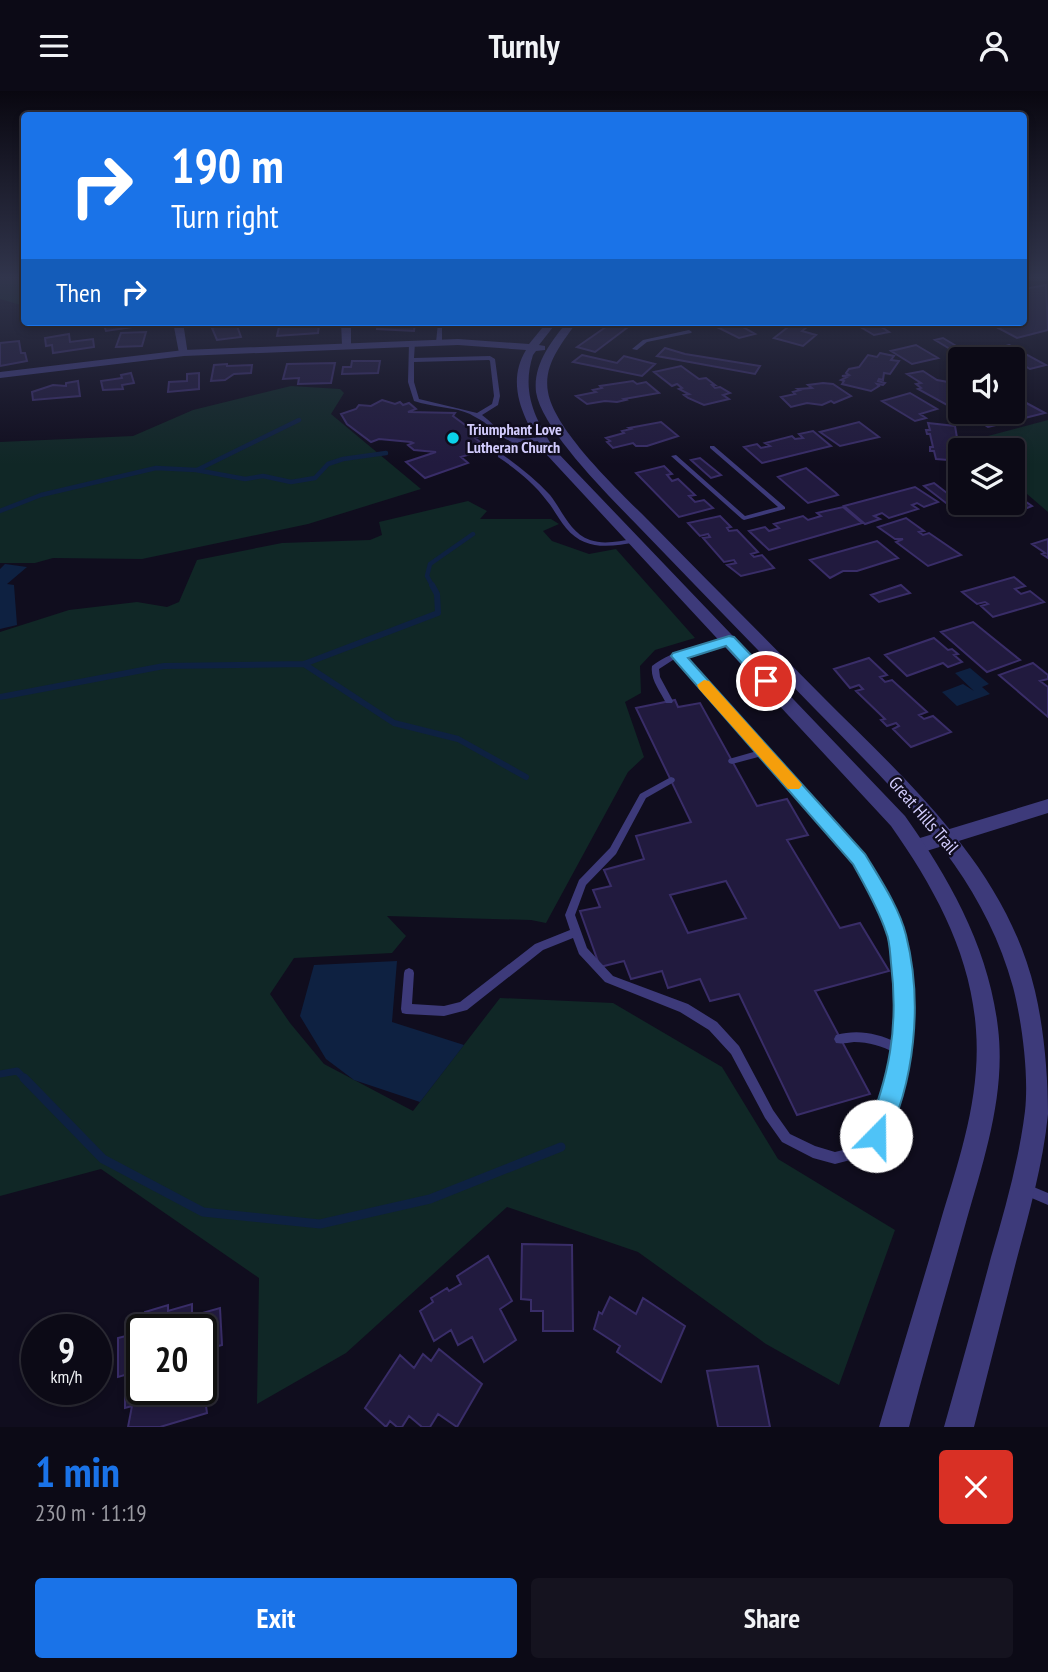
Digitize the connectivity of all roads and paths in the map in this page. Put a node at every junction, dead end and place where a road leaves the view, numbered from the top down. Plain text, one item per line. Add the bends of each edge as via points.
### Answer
1 (181, 339) edge
2 (347, 339) edge
3 (439, 339) edge
4 (537, 339) edge
5 (559, 339) edge
6 (653, 339) edge
7 (412, 343) junction
8 (439, 343) junction
9 (347, 345) junction
10 (530, 347) junction
11 (551, 349) junction
12 (635, 349) dead end
13 (184, 353) junction
14 (412, 360) junction
15 (0, 375) edge
16 (476, 415) junction
17 (541, 439) junction
18 (517, 441) junction
19 (712, 447) dead end
20 (674, 456) dead end
21 (635, 541) junction
22 (729, 641) junction
23 (678, 656) junction
24 (669, 701) dead end
25 (764, 752) junction
26 (732, 761) dead end
27 (671, 780) dead end
28 (1048, 806) edge
29 (946, 837) junction
30 (917, 846) junction
31 (576, 932) junction
32 (409, 973) dead end
33 (841, 1039) dead end
34 (901, 1051) junction
35 (1023, 1188) junction
36 (1048, 1199) edge
37 (894, 1427) edge
38 (959, 1427) edge

1 - 13 street
2 - 9 street
3 - 8 lane
4 - 10 street, Great Hills Trail
5 - 11 street, Great Hills Trail
6 - 12 lane
7 - 8 street
7 - 9 street
7 - 14 lane
8 - 10 street
9 - 13 street
10 - 11 street
10 - 17 street, Great Hills Trail via 521,378 523,397
11 - 29 street, Great Hills Trail via 542,392 559,428 609,488 926,811
13 - 15 street
14 - 16 lane via 416,400
14 - 16 lane via 493,360 495,405
16 - 18 lane via 506,440
17 - 18 lane
17 - 21 street, Great Hills Trail
18 - 21 lane via 500,450 500,456 548,496 569,528 585,541 605,545
19 - 20 lane via 783,508 744,518
21 - 22 street, Great Hills Trail
22 - 23 lane
22 - 30 street, Great Hills Trail
23 - 24 lane via 655,668
23 - 25 lane
25 - 26 lane
25 - 34 lane via 859,859 878,892 897,934 905,996
27 - 31 lane via 643,796 613,851 582,883 570,915
28 - 29 street
29 - 30 street
29 - 35 street, Great Hills Trail via 975,876 998,920 1024,989 1037,1108
30 - 37 street, Great Hills Trail via 963,929 985,1010 989,1061 973,1154
31 - 32 lane via 539,947 463,1006 444,1011 406,1009
31 - 34 lane via 583,951 609,979 684,1008 713,1026 735,1050 786,1138 813,1152 835,1158 854,1154 876,1136 886,1117
33 - 34 lane via 859,1035 880,1038
35 - 36 lane
35 - 38 street, Great Hills Trail

